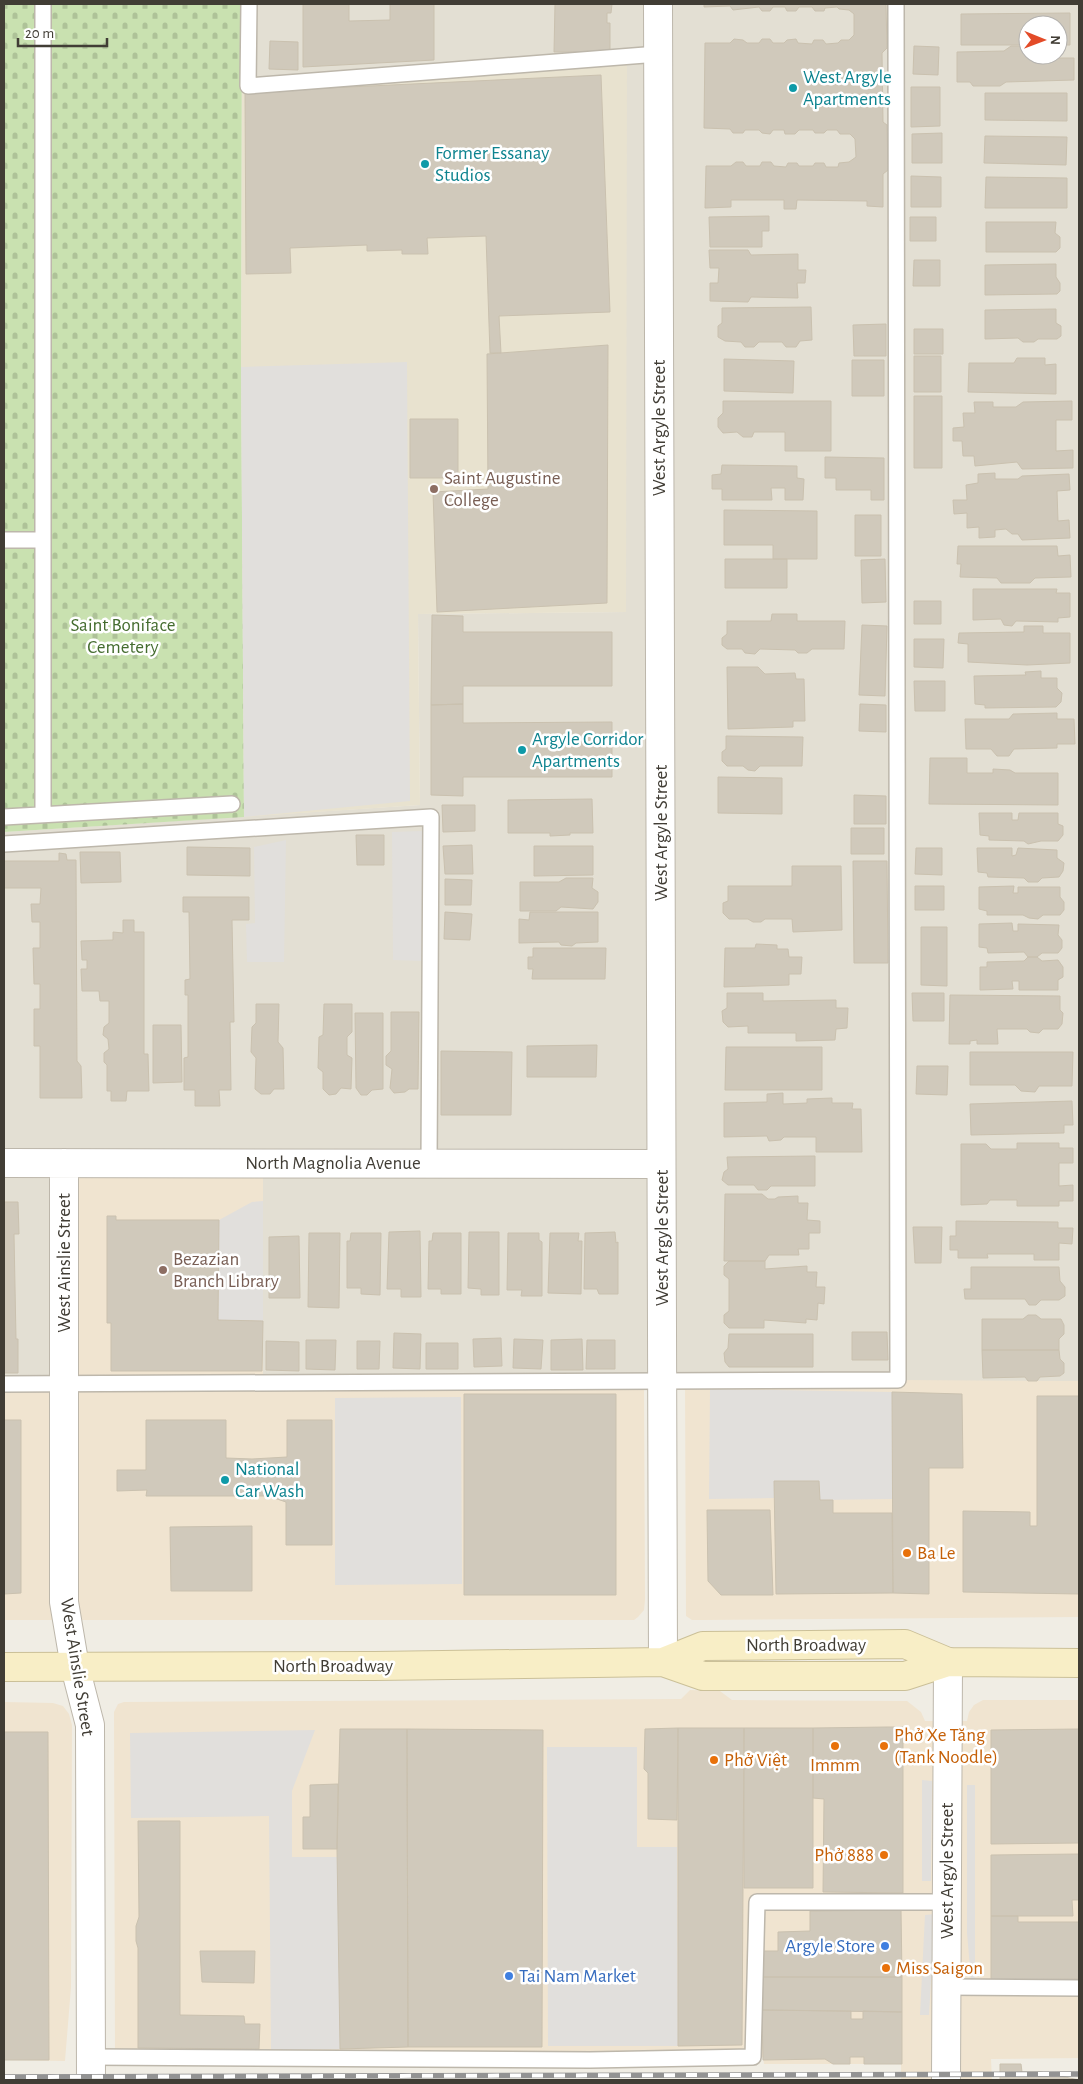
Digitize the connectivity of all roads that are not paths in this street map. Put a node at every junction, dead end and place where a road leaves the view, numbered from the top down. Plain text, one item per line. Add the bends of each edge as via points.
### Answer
1 (43, 4) edge
2 (248, 4) edge
3 (658, 4) edge
4 (896, 4) edge
5 (658, 54) junction
6 (4, 540) edge
7 (43, 540) junction
8 (232, 804) dead end
9 (43, 814) junction
10 (4, 817) edge
11 (4, 844) edge
12 (4, 1163) edge
13 (64, 1163) junction
14 (429, 1164) junction
15 (661, 1164) junction
16 (662, 1381) junction
17 (4, 1384) edge
18 (65, 1384) junction
19 (663, 1662) junction
20 (948, 1662) junction
21 (1079, 1663) edge
22 (4, 1667) edge
23 (75, 1667) junction
24 (947, 1902) junction
25 (947, 1987) junction
26 (1079, 1988) edge
27 (91, 2068) edge
28 (946, 2080) edge

1 - 7 lane
2 - 5 lane via 248,86
3 - 5 street, West Argyle Street
4 - 16 lane via 898,1380
5 - 15 street, West Argyle Street
6 - 7 lane
7 - 9 lane
8 - 9 lane
9 - 10 lane
11 - 14 lane via 431,817
12 - 13 street, North Magnolia Avenue
13 - 14 street, North Magnolia Avenue
13 - 18 street, West Ainslie Street
14 - 15 street, North Magnolia Avenue
15 - 16 street, West Argyle Street
16 - 18 lane
16 - 19 street, West Argyle Street
17 - 18 lane
18 - 23 street, West Ainslie Street via 64,1602
19 - 20 main road, North Broadway via 704,1676 905,1676
19 - 23 main road, North Broadway
20 - 21 main road, North Broadway
20 - 24 street, West Argyle Street
22 - 23 main road, North Broadway
23 - 27 street, West Ainslie Street via 90,1725
24 - 25 street, West Argyle Street
24 - 27 lane via 758,1902 753,2057
25 - 26 lane
25 - 28 street, West Argyle Street

